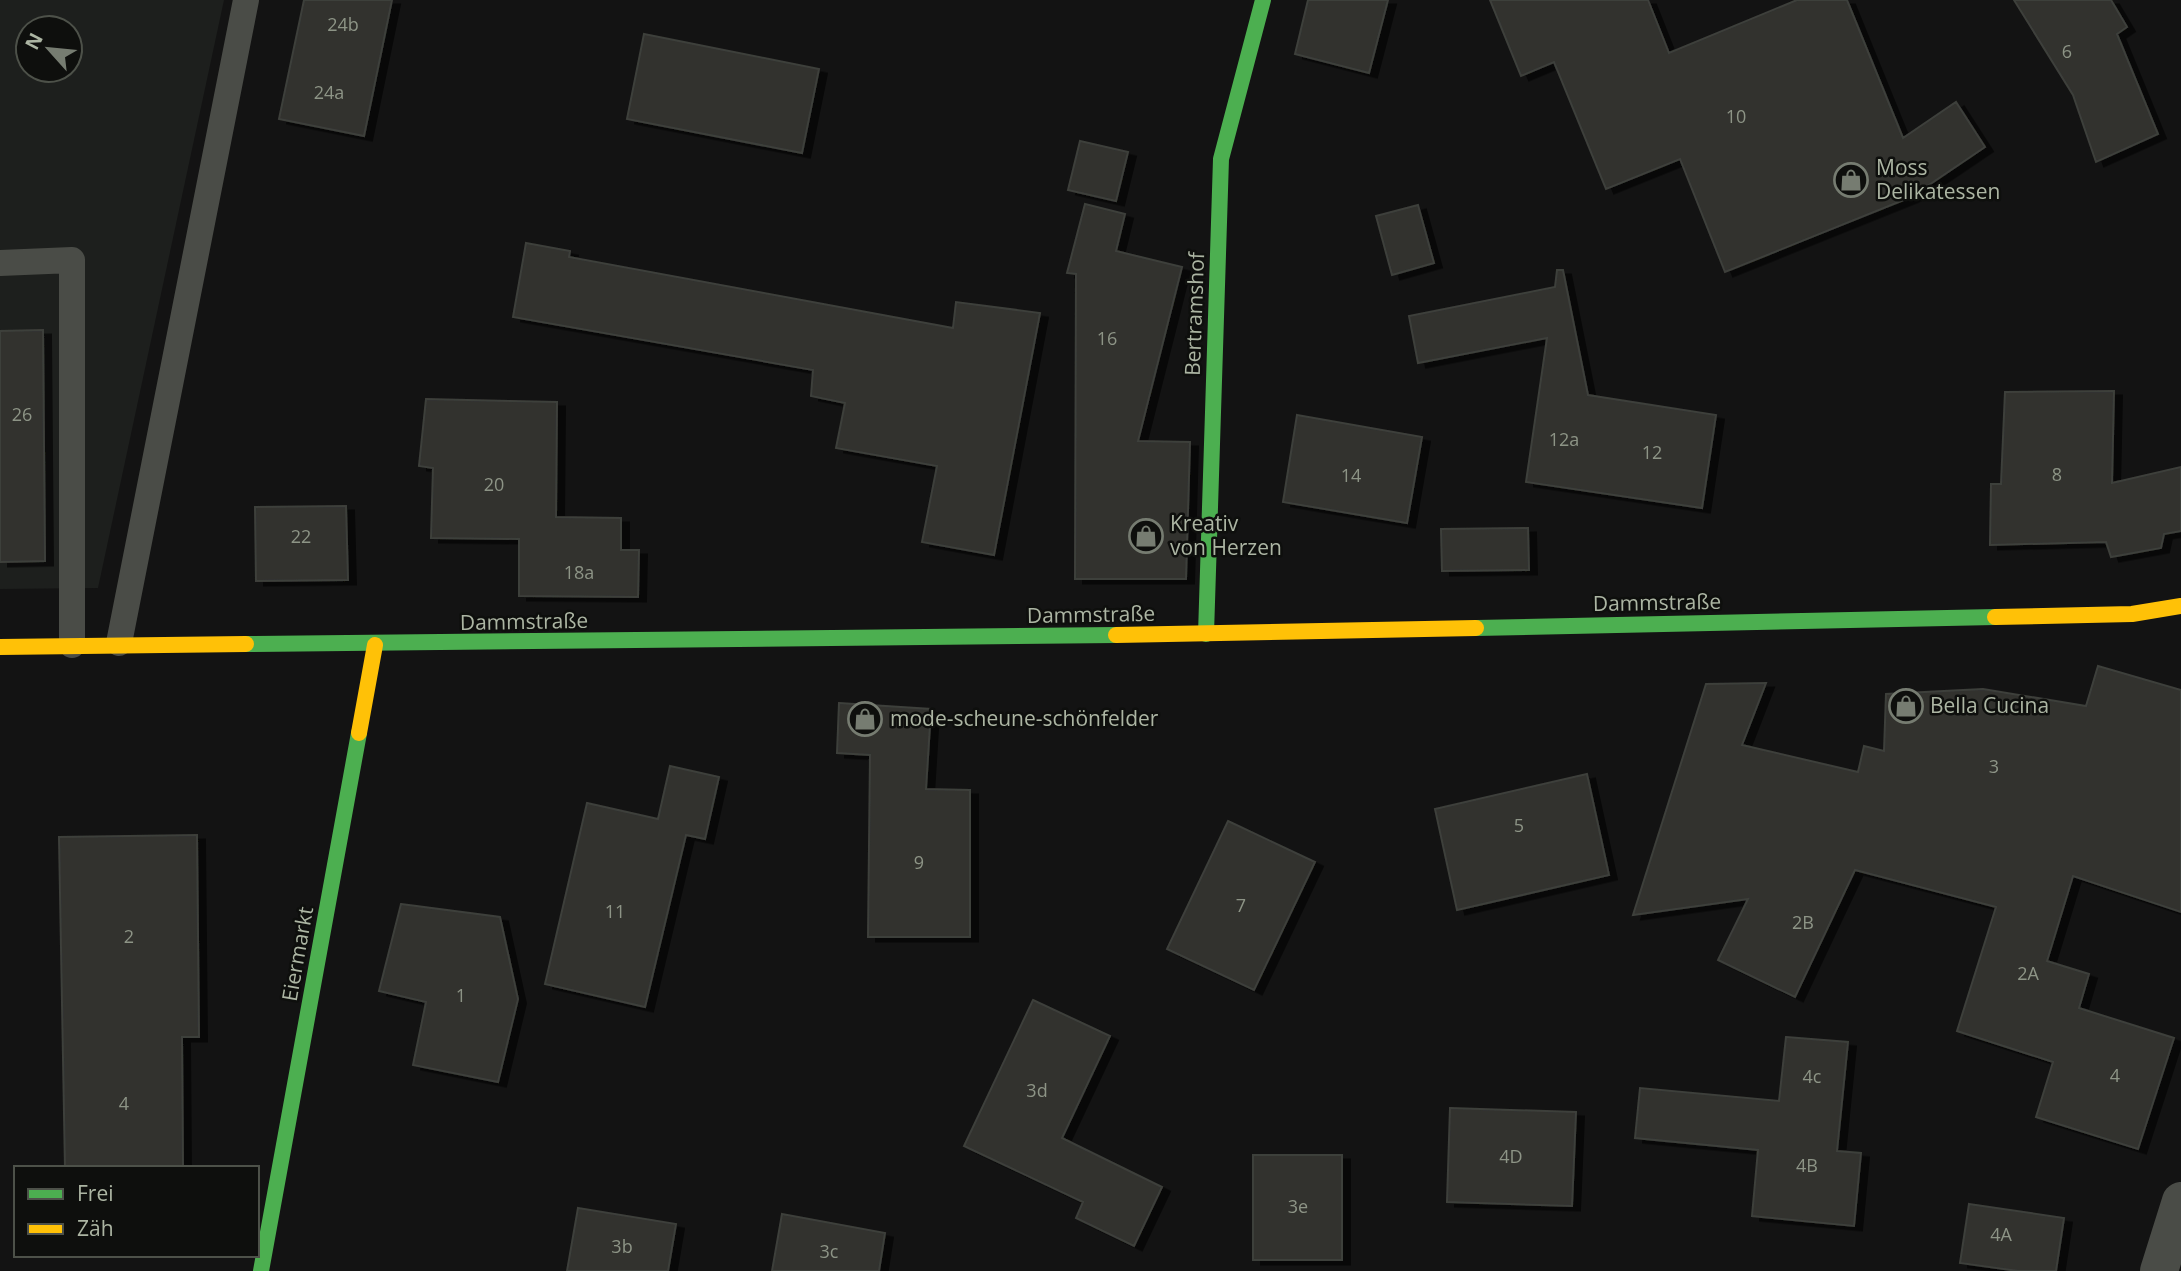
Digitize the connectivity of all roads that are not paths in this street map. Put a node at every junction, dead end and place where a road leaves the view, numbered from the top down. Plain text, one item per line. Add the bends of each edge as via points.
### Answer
1 (246, 0) edge
2 (1263, 0) edge
3 (0, 263) edge
4 (2181, 606) edge
5 (1206, 634) junction
6 (119, 643) junction
7 (72, 645) junction
8 (375, 645) junction
9 (0, 647) edge
10 (2181, 1201) edge
11 (261, 1271) edge
12 (2159, 1271) edge

1 - 6 lane
2 - 5 main road, Bertramshof via 1221,159
3 - 7 lane via 72,260
4 - 5 main road, Dammstraße via 2132,614
5 - 8 main road, Dammstraße
6 - 7 main road, Dammstraße
6 - 8 main road, Dammstraße
7 - 9 main road, Dammstraße
8 - 11 main road, Eiermarkt
10 - 12 street

